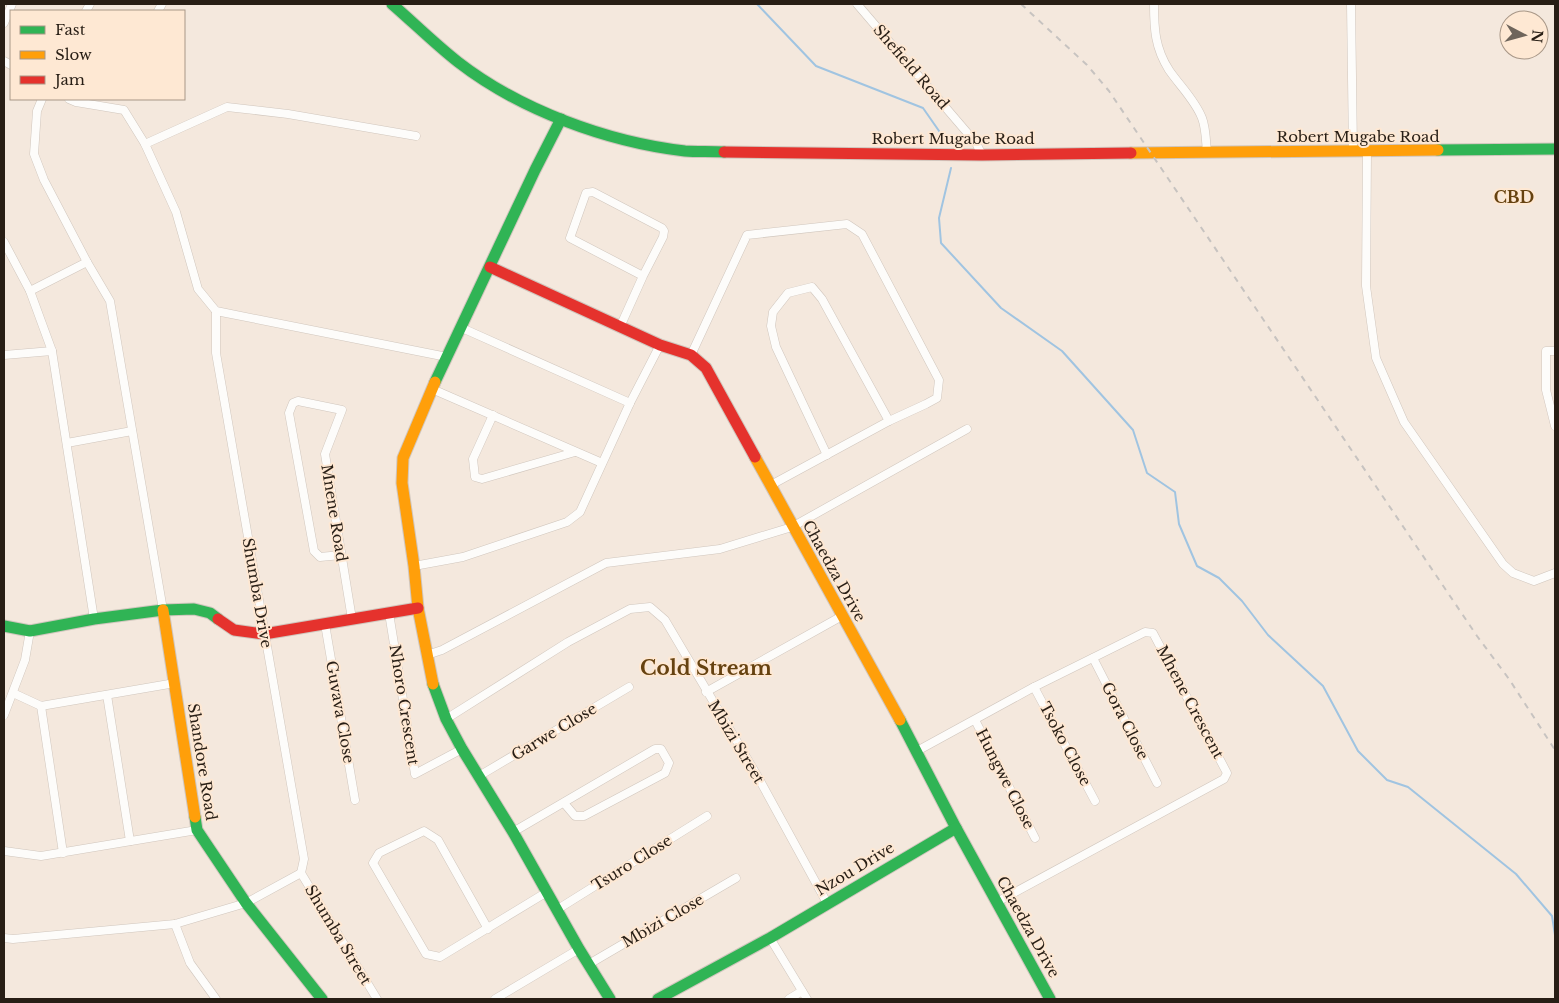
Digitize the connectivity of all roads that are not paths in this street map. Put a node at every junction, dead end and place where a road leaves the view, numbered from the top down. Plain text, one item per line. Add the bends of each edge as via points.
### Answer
1 (12, 4) edge
2 (392, 4) edge
3 (857, 4) edge
4 (1154, 4) edge
5 (1351, 4) edge
6 (4, 23) edge
7 (42, 100) edge
8 (71, 100) edge
9 (561, 119) junction
10 (416, 136) dead end
11 (144, 144) junction
12 (1555, 149) edge
13 (1353, 151) junction
14 (1207, 152) junction
15 (1368, 152) junction
16 (982, 155) junction
17 (4, 242) edge
18 (87, 262) junction
19 (490, 267) junction
20 (643, 276) junction
21 (30, 291) junction
22 (216, 311) junction
23 (620, 327) junction
24 (462, 328) junction
25 (660, 345) junction
26 (52, 351) junction
27 (1555, 351) edge
28 (4, 355) edge
29 (691, 356) junction
30 (447, 357) junction
31 (432, 389) junction
32 (630, 402) junction
33 (493, 415) junction
34 (889, 421) junction
35 (1555, 426) edge
36 (967, 430) dead end
37 (132, 431) junction
38 (67, 443) junction
39 (575, 452) junction
40 (827, 455) junction
41 (602, 463) junction
42 (771, 485) junction
43 (792, 527) junction
44 (341, 555) junction
45 (414, 566) junction
46 (1555, 573) edge
47 (418, 608) junction
48 (163, 610) junction
49 (389, 613) junction
50 (842, 616) junction
51 (94, 619) junction
52 (352, 619) junction
53 (325, 624) junction
54 (4, 626) edge
55 (30, 631) junction
56 (264, 634) junction
57 (427, 655) junction
58 (1093, 658) junction
59 (175, 683) junction
60 (628, 687) dead end
61 (1034, 687) junction
62 (706, 692) junction
63 (13, 693) junction
64 (107, 695) junction
65 (41, 706) junction
66 (4, 715) edge
67 (446, 719) junction
68 (975, 720) junction
69 (462, 750) junction
70 (918, 752) junction
71 (478, 776) junction
72 (1157, 783) dead end
73 (355, 800) dead end
74 (1095, 802) dead end
75 (564, 803) junction
76 (707, 816) dead end
77 (956, 828) junction
78 (197, 830) junction
79 (514, 832) junction
80 (1035, 838) dead end
81 (130, 841) junction
82 (4, 851) edge
83 (63, 853) junction
84 (301, 873) junction
85 (736, 878) dead end
86 (547, 892) junction
87 (997, 902) junction
88 (246, 903) junction
89 (828, 903) junction
90 (558, 909) junction
91 (175, 924) junction
92 (488, 929) junction
93 (4, 938) edge
94 (770, 938) junction
95 (579, 949) junction
96 (589, 964) junction
97 (802, 991) junction
98 (216, 999) edge
99 (322, 999) edge
100 (377, 999) edge
101 (495, 999) edge
102 (610, 999) edge
103 (658, 999) edge
104 (788, 999) edge
105 (808, 999) edge
106 (1050, 999) edge

1 - 6 street
2 - 9 street, Robert Mugabe Road via 458,62 514,98
3 - 16 street, Shefield Road via 976,143
4 - 14 street via 1154,34 1161,54 1203,120
5 - 13 street
7 - 18 street via 37,112 34,154
8 - 11 street via 124,110
9 - 16 street, Robert Mugabe Road via 622,139 686,151
9 - 19 street
10 - 11 street via 227,107
11 - 22 street via 176,212 198,289
12 - 15 street, Robert Mugabe Road
13 - 14 street, Robert Mugabe Road
13 - 15 street, Robert Mugabe Road
14 - 16 street, Robert Mugabe Road
15 - 46 street via 1366,286 1376,358 1404,422 1503,564 1513,573 1534,581
17 - 21 street
18 - 21 street
18 - 37 street via 110,301
19 - 23 street, Chaedza Drive
19 - 24 street
20 - 20 street via 663,238 662,228 593,192 586,193 570,238
20 - 23 street
21 - 26 street
22 - 30 street
22 - 56 street, Shumba Drive via 216,353
23 - 25 street, Chaedza Drive
24 - 30 street
24 - 32 street
25 - 29 street, Chaedza Drive
25 - 32 street
26 - 28 street
26 - 38 street
27 - 35 street via 1546,352 1546,390
29 - 34 street via 747,235 847,224 862,234 939,380 937,398
29 - 42 street, Chaedza Drive via 706,368
30 - 31 street
31 - 33 street
31 - 45 street via 403,458 402,482
32 - 41 street
33 - 39 street
33 - 39 street via 473,460 475,477 482,480
34 - 40 street
34 - 40 street via 822,299 812,288 788,293 773,312 774,340
36 - 43 street
37 - 38 street
37 - 48 street
38 - 51 street
39 - 41 street
40 - 42 street
41 - 45 street via 580,512 567,522 463,557
42 - 43 street, Chaedza Drive
43 - 50 street, Chaedza Drive
43 - 57 street via 720,549 606,563
44 - 44 street, Mnene Road via 325,454 342,410 298,401 293,403 290,413 314,551 320,557
44 - 52 street, Mnene Road
45 - 47 street
47 - 49 street
47 - 57 street
48 - 51 street
48 - 56 street via 194,609 210,614 234,630
48 - 59 street, Shandore Road
49 - 52 street
49 - 69 street, Nhoro Crescent via 415,774
50 - 62 street
50 - 70 street, Chaedza Drive
51 - 55 street
52 - 53 street
53 - 56 street
53 - 73 street, Guvava Close
54 - 55 street
55 - 63 street via 25,660
56 - 84 street, Shumba Drive via 304,859
57 - 67 street
58 - 61 street, Mhene Crescent
58 - 72 street, Gora Close
58 - 87 street, Mhene Crescent via 1145,632 1154,633 1227,773 1224,779
59 - 64 street
59 - 78 street, Shandore Road
60 - 71 street, Garwe Close
61 - 68 street, Mhene Crescent
61 - 74 street, Tsoko Close
62 - 67 street, Mbizi Street via 664,620 650,607 630,609 568,642
62 - 89 street, Mbizi Street
63 - 65 street
63 - 66 street
64 - 65 street
64 - 81 street
65 - 83 street
67 - 69 street
68 - 70 street, Mhene Crescent
68 - 80 street, Hungwe Close
69 - 71 street
70 - 77 street, Chaedza Drive
71 - 79 street
75 - 75 street via 655,749 661,750 670,763 664,773 584,816 575,816
75 - 79 street
76 - 90 street, Tsuro Close
77 - 87 street, Chaedza Drive
77 - 89 street, Nzou Drive
78 - 81 street
78 - 88 street, Shandore Road
79 - 86 street
81 - 83 street
82 - 83 street via 40,856
84 - 88 street, Shumba Street
84 - 100 street, Shumba Street
85 - 96 street, Mbizi Close
86 - 90 street
86 - 92 street
87 - 106 street, Chaedza Drive
88 - 91 street, Shumba Street
88 - 99 street, Shandore Road
89 - 94 street, Nzou Drive
90 - 95 street
91 - 93 street, Shumba Street
91 - 98 street via 190,962
92 - 92 street via 440,956 426,954 374,863 379,853 424,831 438,840
94 - 97 street
94 - 103 street, Nzou Drive
95 - 96 street
95 - 101 street
96 - 102 street
97 - 104 street
97 - 105 street

